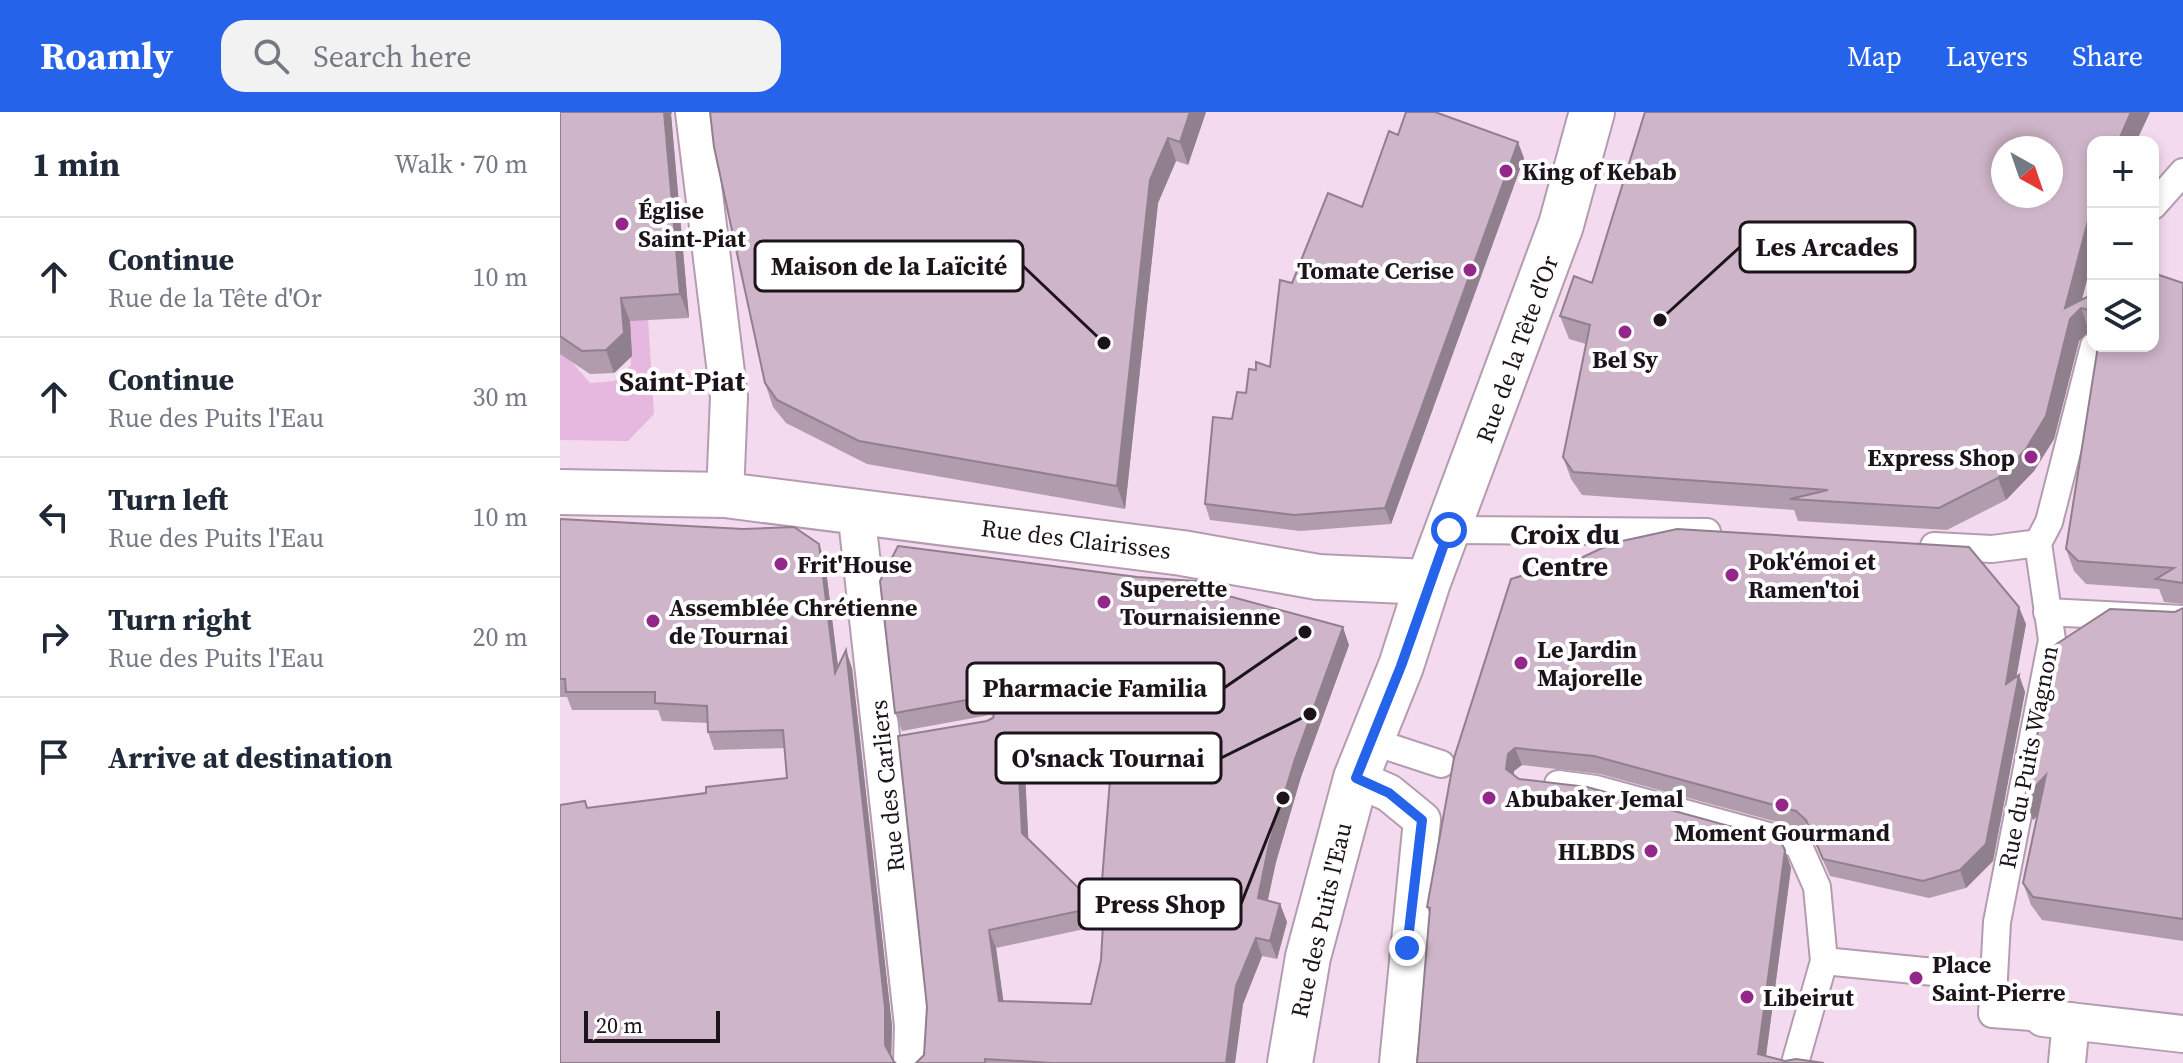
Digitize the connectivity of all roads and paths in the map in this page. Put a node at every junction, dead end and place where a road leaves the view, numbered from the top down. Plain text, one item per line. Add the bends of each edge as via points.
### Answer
1 (694, 112) edge
2 (1592, 112) edge
3 (2183, 172) edge
4 (2159, 199) edge
5 (2092, 352) edge
6 (560, 492) edge
7 (725, 495) junction
8 (856, 510) junction
9 (1449, 530) junction
10 (1738, 534) edge
11 (2038, 543) junction
12 (1913, 544) edge
13 (1428, 582) junction
14 (2047, 612) junction
15 (2183, 619) edge
16 (1363, 760) junction
17 (1441, 764) dead end
18 (1527, 780) edge
19 (1824, 961) junction
20 (1994, 978) junction
21 (2057, 1020) junction
22 (2183, 1034) edge
23 (912, 1063) edge
24 (1290, 1063) edge
25 (1398, 1063) edge
26 (1795, 1063) edge
27 (2067, 1063) edge

1 - 7 street via 729,397
2 - 9 street, Rue de la Tête d'Or via 1561,225
3 - 4 street
5 - 11 street via 2049,522
6 - 7 street, Rue des Clairisses
7 - 8 street, Rue des Clairisses
8 - 13 street, Rue des Clairisses via 1182,553 1318,577
8 - 23 street, Rue des Carliers via 913,1025
9 - 10 street
9 - 13 street, Rue de la Tête d'Or
11 - 12 street via 1992,549
11 - 14 street, Rue du Puits Wagnon
13 - 16 street, Rue des Puits l'Eau
14 - 15 street
14 - 20 street, Rue du Puits Wagnon via 2052,640 1997,922
16 - 17 street
16 - 24 street, Rue des Puits l'Eau via 1308,957
16 - 25 street via 1389,793 1422,820
18 - 19 street via 1596,789 1798,844 1817,887
19 - 20 street
19 - 26 street
20 - 21 street via 1992,1014
21 - 22 street
21 - 27 street

